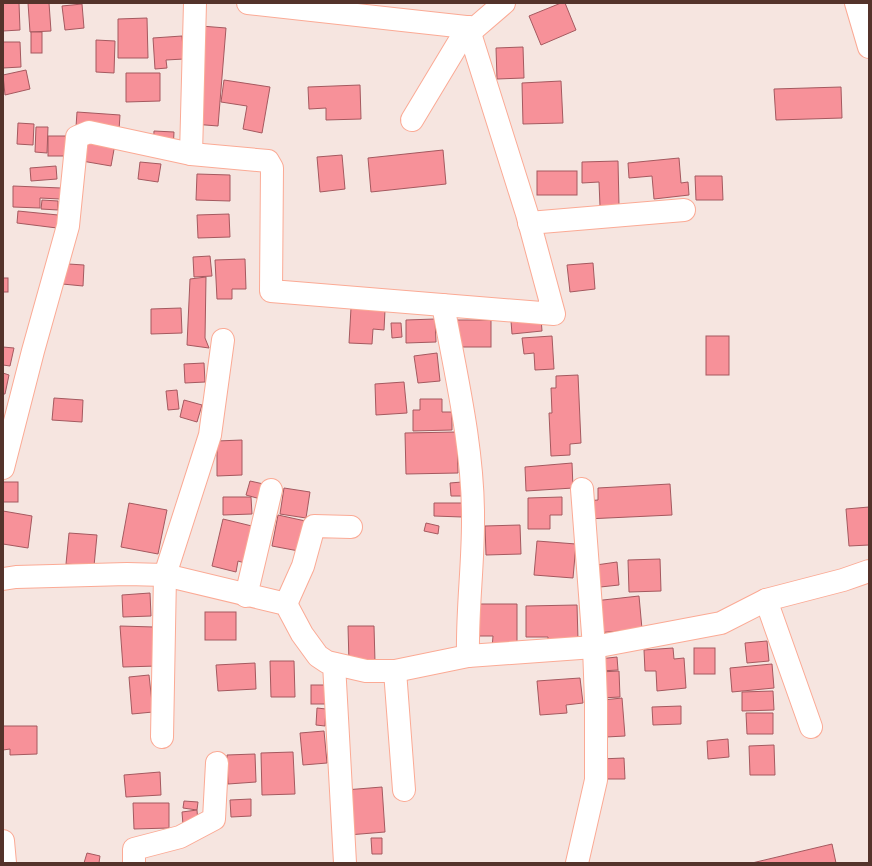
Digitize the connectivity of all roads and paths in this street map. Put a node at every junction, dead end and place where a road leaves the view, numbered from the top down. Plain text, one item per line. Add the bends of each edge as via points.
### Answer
1 (195, 3) edge
2 (248, 3) edge
3 (504, 3) edge
4 (856, 3) edge
5 (468, 27) junction
6 (868, 42) edge
7 (412, 120) dead end
8 (191, 154) junction
9 (684, 210) dead end
10 (529, 223) junction
11 (443, 305) junction
12 (223, 340) dead end
13 (3, 468) edge
14 (582, 489) dead end
15 (271, 490) dead end
16 (351, 527) dead end
17 (869, 571) edge
18 (165, 575) junction
19 (3, 579) edge
20 (246, 596) junction
21 (766, 600) junction
22 (286, 604) junction
23 (594, 646) junction
24 (468, 656) junction
25 (334, 664) junction
26 (394, 671) junction
27 (811, 727) dead end
28 (162, 738) dead end
29 (217, 763) dead end
30 (404, 790) dead end
31 (3, 841) edge
32 (5, 863) edge
33 (134, 863) edge
34 (345, 863) edge
35 (577, 863) edge

1 - 8 street
2 - 5 street
3 - 5 street via 475,28
4 - 6 street
5 - 7 street
5 - 10 street
8 - 11 street via 268,160 272,168 271,291
8 - 13 street via 89,132 77,137 68,226
9 - 10 street
10 - 11 street via 554,314
11 - 24 street via 467,435 473,521 467,621
12 - 18 street via 210,435
14 - 23 street
15 - 20 street
16 - 22 street via 314,526 303,566
17 - 21 street
18 - 19 street via 72,575
18 - 20 street
18 - 28 street
20 - 22 street
21 - 23 street via 721,623
21 - 27 street
22 - 25 street via 302,634 318,656
23 - 24 street
23 - 35 street via 596,780
24 - 26 street
25 - 26 street via 366,671
25 - 34 street
26 - 30 street
29 - 33 street via 214,819 180,837 134,850
31 - 32 street

